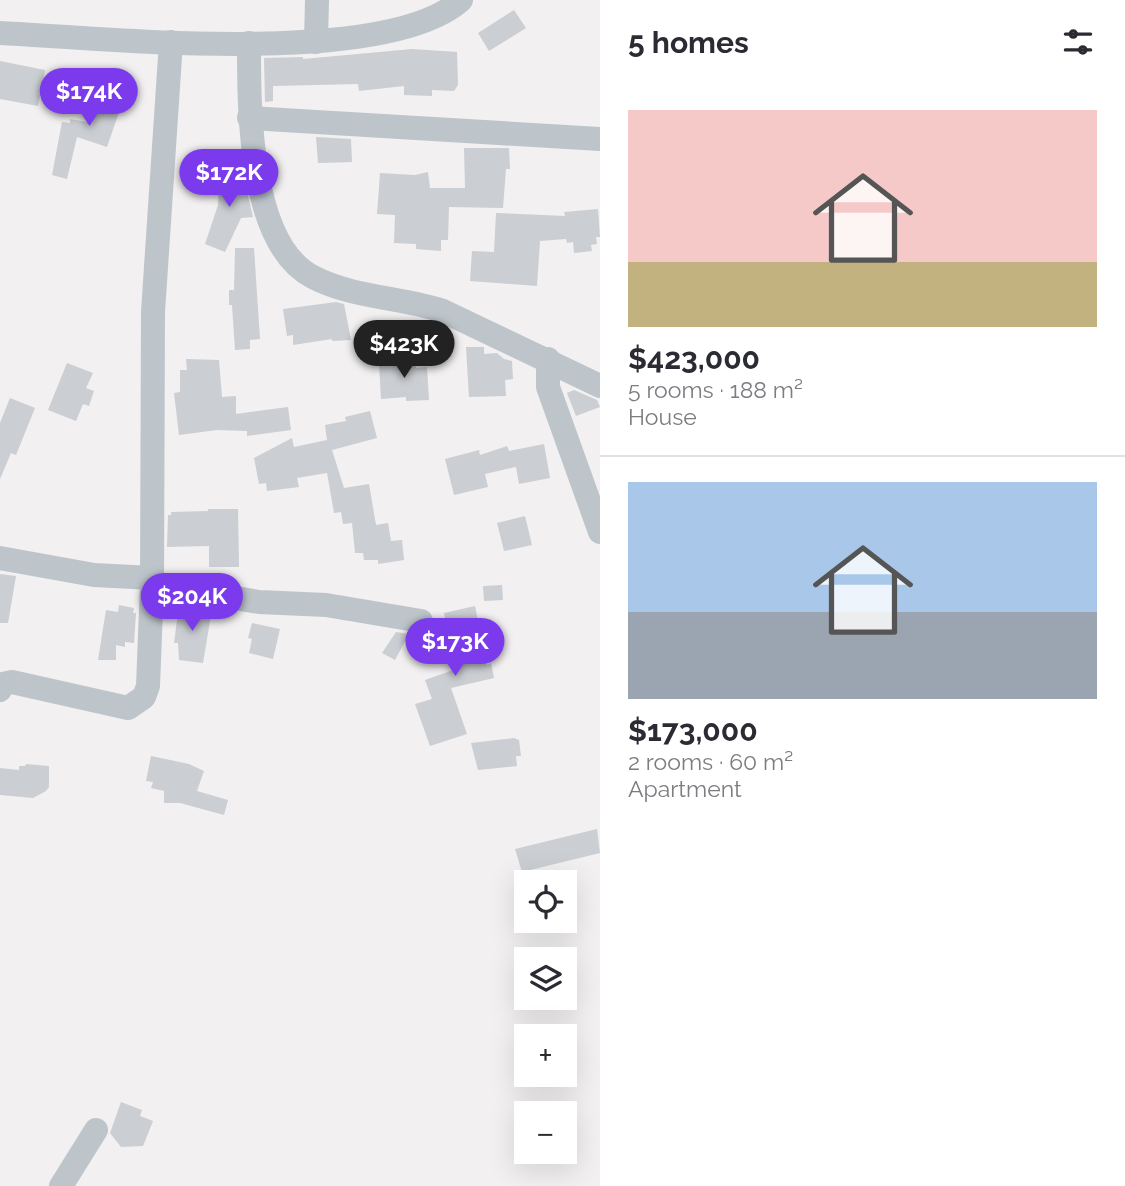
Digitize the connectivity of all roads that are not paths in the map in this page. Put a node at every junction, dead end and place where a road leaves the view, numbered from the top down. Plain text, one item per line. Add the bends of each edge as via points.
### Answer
1 (317, 0) edge
2 (461, 0) edge
3 (0, 33) edge
4 (171, 41) junction
5 (316, 42) junction
6 (249, 43) junction
7 (249, 118) junction
8 (600, 139) edge
9 (548, 359) junction
10 (600, 386) edge
11 (600, 532) edge
12 (0, 558) edge
13 (152, 581) junction
14 (421, 621) dead end
15 (0, 690) edge
16 (96, 1130) dead end
17 (70, 1183) edge

1 - 5 street
2 - 5 street via 399,29
3 - 4 street
4 - 6 street
4 - 13 street via 153,312
5 - 6 street
6 - 7 street
7 - 8 street
7 - 9 street via 259,186 274,231 287,255 310,276 338,288 443,311
9 - 10 street
9 - 11 street via 548,387
12 - 13 street
13 - 14 street via 260,602 326,605
13 - 15 street via 144,697 128,708 12,682
16 - 17 street

